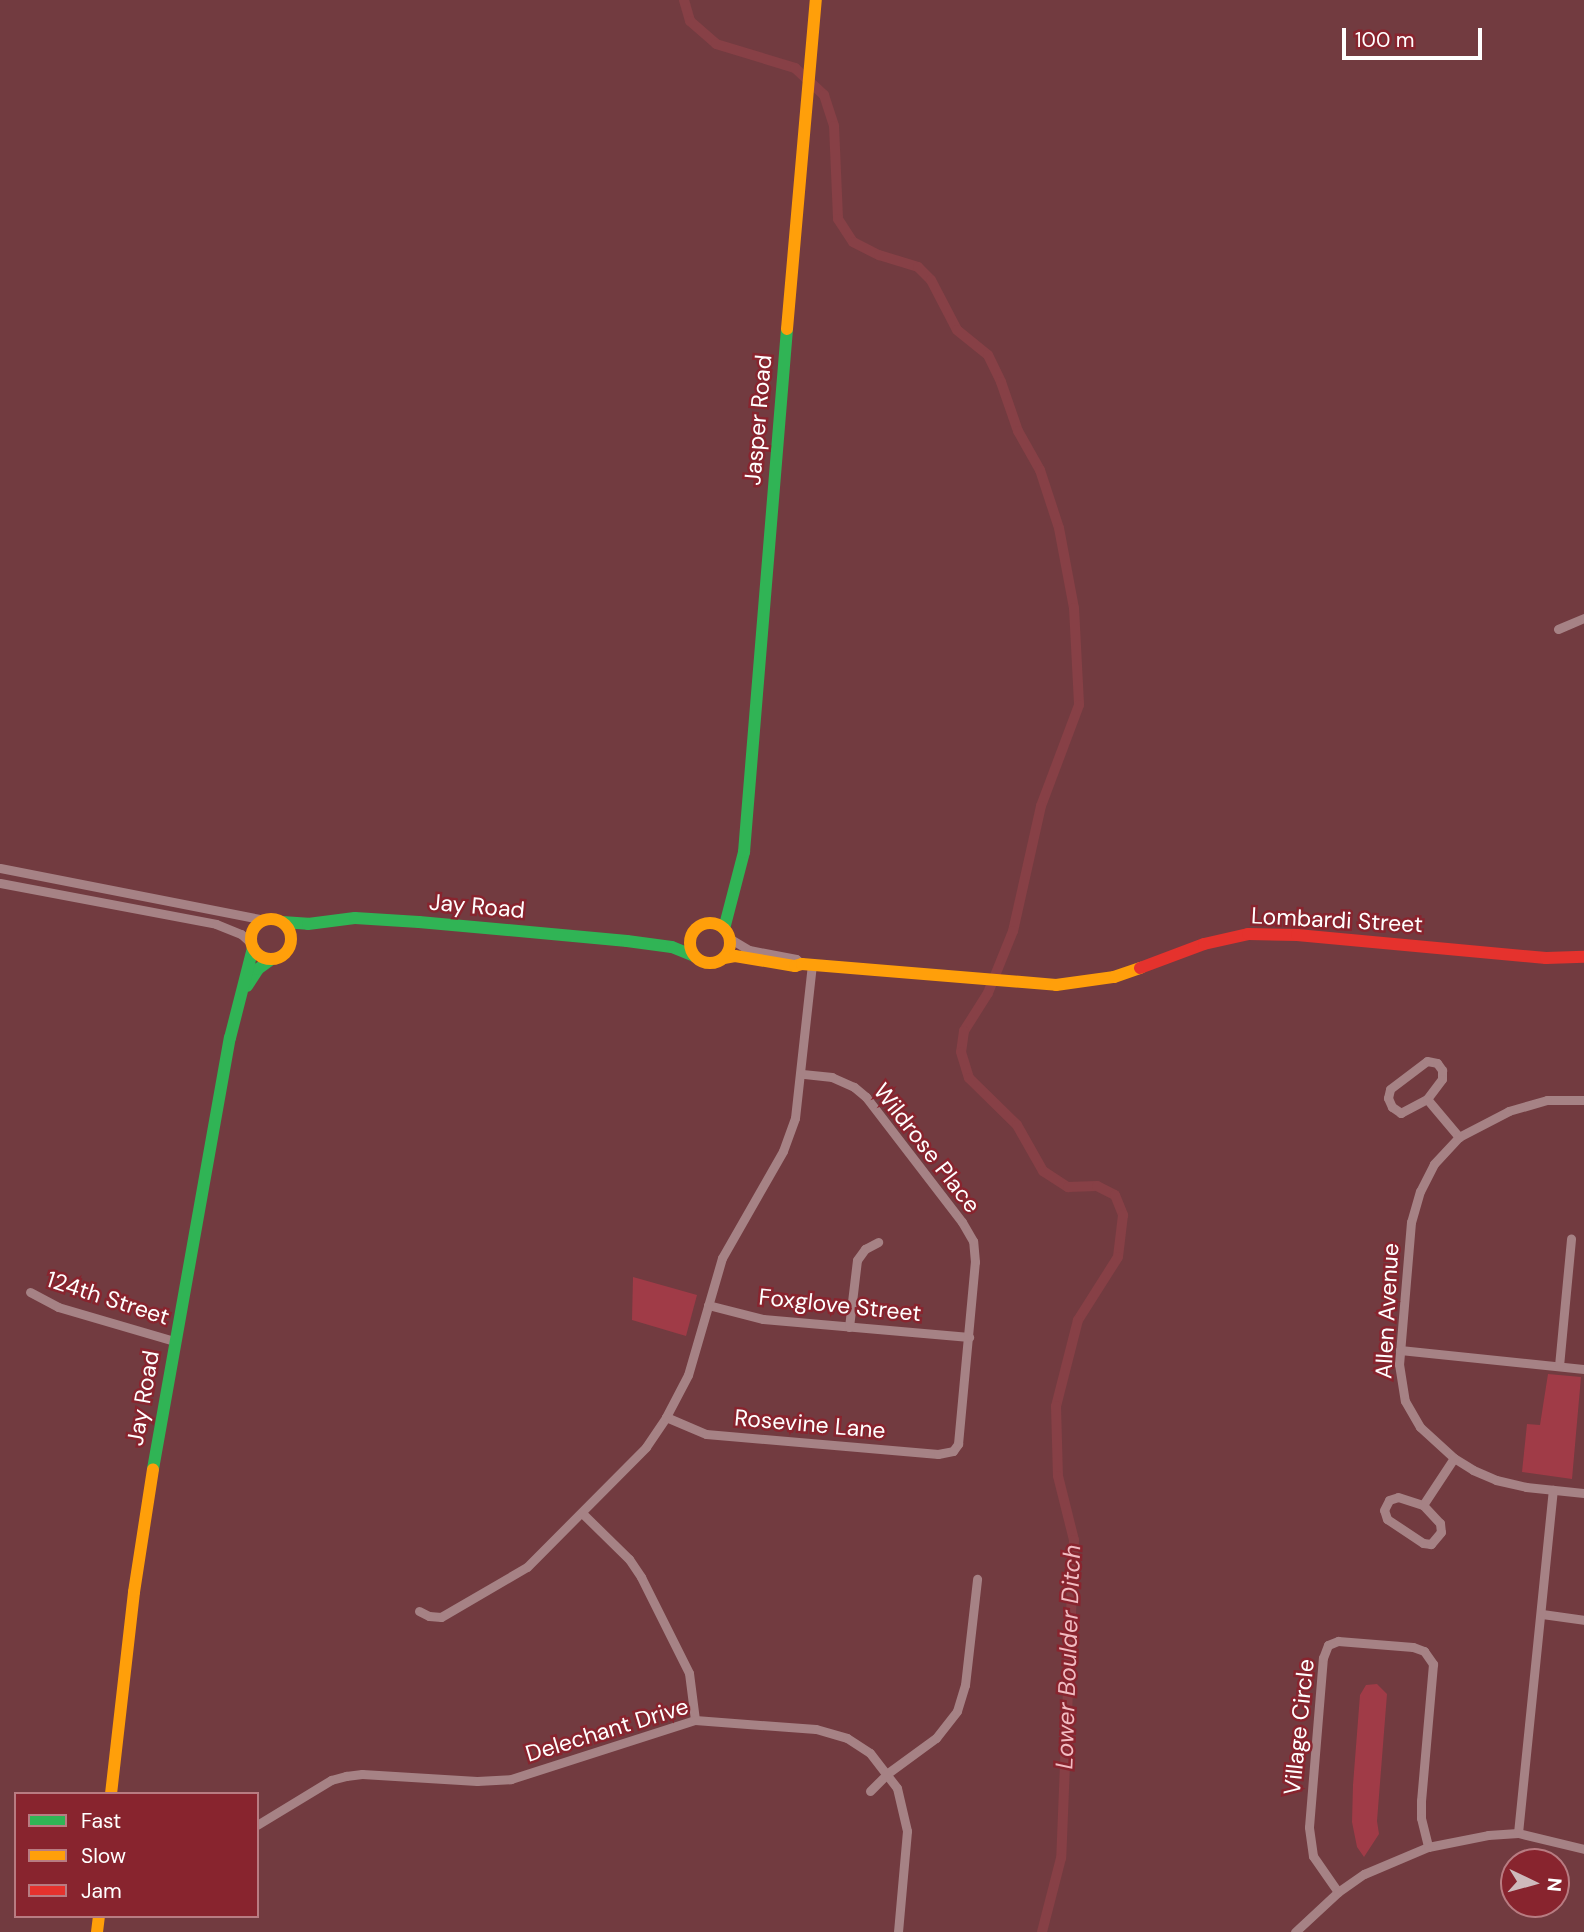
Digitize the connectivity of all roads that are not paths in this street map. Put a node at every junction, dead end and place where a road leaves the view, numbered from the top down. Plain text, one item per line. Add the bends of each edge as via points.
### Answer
1 (816, 0) edge
2 (1584, 618) edge
3 (1558, 629) dead end
4 (743, 844) junction
5 (0, 868) edge
6 (0, 883) edge
7 (265, 920) junction
8 (282, 922) junction
9 (323, 923) junction
10 (699, 927) junction
11 (727, 933) junction
12 (627, 941) junction
13 (252, 945) junction
14 (289, 947) junction
15 (694, 956) junction
16 (1584, 957) edge
17 (724, 958) junction
18 (272, 959) junction
19 (807, 965) junction
20 (236, 1013) junction
21 (802, 1074) junction
22 (1427, 1099) junction
23 (1584, 1100) edge
24 (1459, 1137) junction
25 (1572, 1239) dead end
26 (878, 1242) dead end
27 (30, 1292) dead end
28 (708, 1305) junction
29 (849, 1326) junction
30 (969, 1338) junction
31 (174, 1341) junction
32 (1400, 1350) junction
33 (1559, 1366) junction
34 (1584, 1368) edge
35 (666, 1417) junction
36 (953, 1451) joint
37 (1454, 1458) junction
38 (1553, 1490) junction
39 (1584, 1493) edge
40 (1423, 1505) junction
41 (582, 1513) junction
42 (977, 1579) dead end
43 (419, 1611) dead end
44 (1542, 1614) junction
45 (1584, 1620) edge
46 (695, 1720) junction
47 (888, 1773) junction
48 (870, 1791) dead end
49 (111, 1792) edge
50 (259, 1824) edge
51 (1518, 1833) junction
52 (1428, 1847) junction
53 (1584, 1849) edge
54 (1338, 1892) junction
55 (898, 1932) edge
56 (1295, 1932) edge

1 - 4 street, Jasper Road
2 - 3 street
4 - 10 street, Jasper Road via 722,907
4 - 11 street, Jasper Road
5 - 7 street
6 - 13 street via 216,924 241,934
7 - 8 street
7 - 13 street via 255,926
8 - 9 street, Jay Road
8 - 14 street via 289,930
9 - 12 street, Jay Road via 355,918
9 - 14 street, Jay Road
10 - 11 street via 715,924
10 - 12 street, Jay Road via 678,938
10 - 15 street via 690,940
11 - 17 street via 730,948
11 - 19 street, Lombardi Street via 749,950
12 - 15 street, Jay Road via 672,947
13 - 18 street via 261,956
13 - 20 street, Jay Road
14 - 18 street
15 - 17 street via 709,964
16 - 19 street, Lombardi Street via 1546,958 1259,933 1215,941 1099,981 1056,985
17 - 19 street, Lombardi Street
18 - 20 street, Jay Road via 253,975
19 - 21 street
20 - 31 street, Jay Road
21 - 28 street via 796,1118 783,1151 722,1258
21 - 30 street, Wildrose Place via 832,1077 866,1097 962,1222 973,1241 975,1262
22 - 22 street via 1442,1079 1437,1063 1427,1061 1390,1089 1388,1098 1401,1113
22 - 24 street
23 - 24 street, Allen Avenue via 1547,1100 1508,1111
24 - 32 street, Allen Avenue via 1434,1164 1411,1222
25 - 33 street
26 - 29 street via 857,1260
27 - 31 street, 124th Street via 58,1307
28 - 29 street, Foxglove Street via 763,1319
28 - 35 street via 688,1375
29 - 30 street, Foxglove Street
30 - 36 street, Wildrose Place via 961,1435
31 - 49 street, Jay Road via 144,1523
32 - 33 street
32 - 37 street, Allen Avenue via 1405,1401 1420,1427
33 - 34 street
35 - 36 street, Rosevine Lane via 706,1434 938,1454
35 - 41 street via 646,1447
37 - 38 street, Allen Avenue via 1496,1480
37 - 40 street
38 - 39 street, Allen Avenue
38 - 44 street
40 - 40 street via 1440,1523 1441,1532 1431,1544 1387,1519 1384,1510 1389,1500 1398,1497
41 - 43 street via 527,1567 501,1584 441,1617
41 - 46 street via 641,1577 689,1673
42 - 47 street via 965,1685 957,1711 930,1744
44 - 45 street
44 - 51 street
46 - 47 street, Delechant Drive via 833,1732 870,1753
46 - 50 street, Delechant Drive via 511,1779 346,1776 331,1780
47 - 48 street
47 - 55 street, Delechant Drive via 902,1802 907,1831
51 - 52 street
51 - 53 street
52 - 54 street via 1394,1859
52 - 54 street, Village Circle via 1421,1801 1433,1664 1424,1651 1413,1647 1338,1641 1328,1645 1323,1658 1309,1827 1313,1856
54 - 56 street

